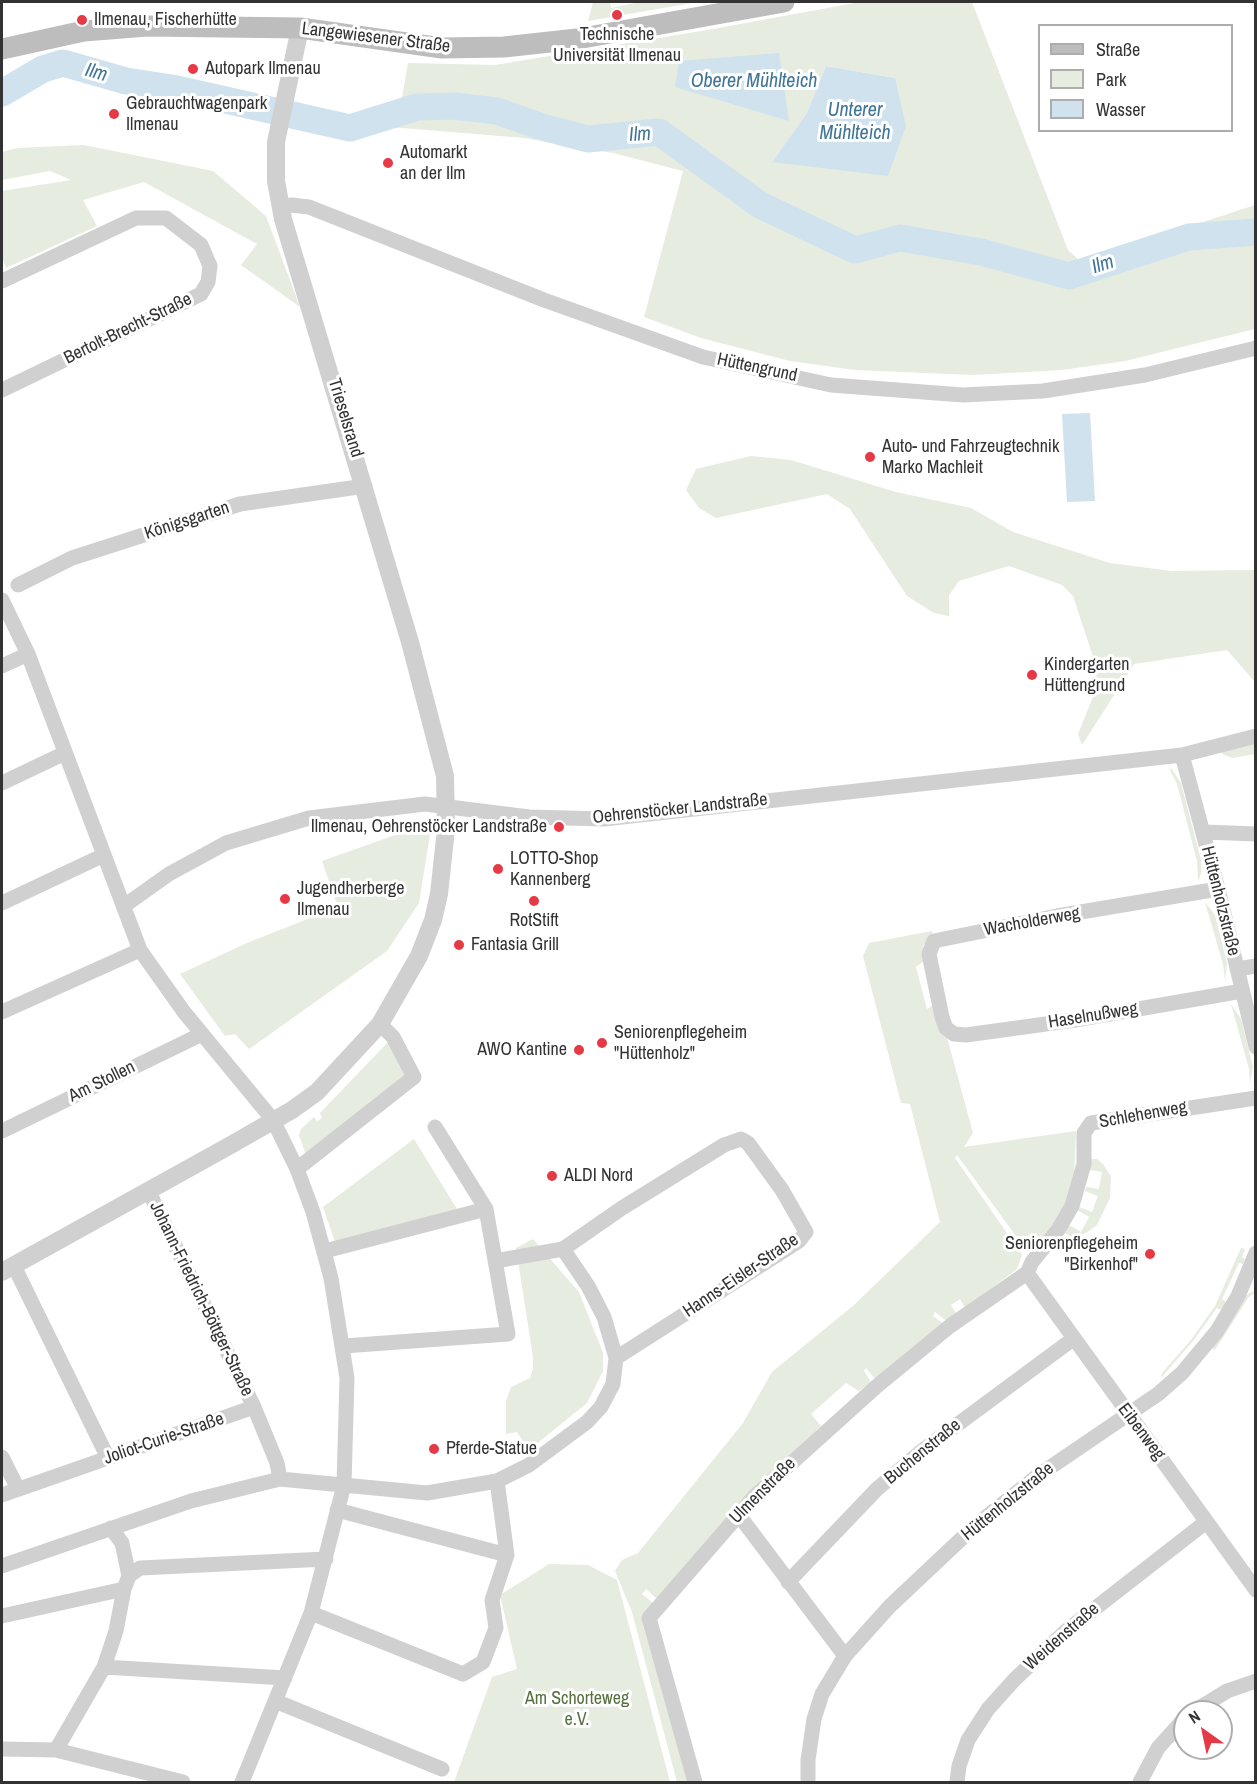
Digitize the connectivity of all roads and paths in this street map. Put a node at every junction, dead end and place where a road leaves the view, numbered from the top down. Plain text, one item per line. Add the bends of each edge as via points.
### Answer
1 (784, 2) edge
2 (300, 28) junction
3 (2, 49) edge
4 (280, 207) junction
5 (2, 281) edge
6 (1256, 348) edge
7 (2, 390) edge
8 (364, 486) junction
9 (18, 585) dead end
10 (2, 600) edge
11 (28, 654) junction
12 (2, 666) edge
13 (1256, 736) edge
14 (64, 753) junction
15 (1182, 755) junction
16 (2, 783) edge
17 (447, 808) junction
18 (1204, 832) junction
19 (1256, 834) edge
20 (104, 855) junction
21 (1218, 889) junction
22 (2, 903) edge
23 (124, 906) junction
24 (140, 950) junction
25 (1256, 966) edge
26 (1237, 969) junction
27 (1242, 991) junction
28 (2, 1012) edge
29 (380, 1024) junction
30 (946, 1028) joint
31 (202, 1034) junction
32 (1256, 1047) edge
33 (1256, 1098) edge
34 (273, 1120) junction
35 (435, 1127) dead end
36 (2, 1131) edge
37 (297, 1169) junction
38 (149, 1192) junction
39 (486, 1209) junction
40 (563, 1250) junction
41 (325, 1251) junction
42 (1256, 1253) edge
43 (495, 1261) junction
44 (8, 1269) edge
45 (1027, 1273) junction
46 (1252, 1276) edge
47 (1073, 1339) junction
48 (344, 1346) junction
49 (616, 1358) junction
50 (254, 1407) junction
51 (1127, 1415) junction
52 (2, 1456) edge
53 (108, 1458) junction
54 (280, 1479) junction
55 (497, 1481) junction
56 (344, 1485) junction
57 (18, 1489) junction
58 (2, 1495) edge
59 (337, 1510) junction
60 (738, 1514) junction
61 (1206, 1522) junction
62 (111, 1528) junction
63 (507, 1555) junction
64 (326, 1559) junction
65 (2, 1566) edge
66 (127, 1582) junction
67 (788, 1582) junction
68 (1253, 1582) edge
69 (311, 1613) junction
70 (2, 1616) edge
71 (845, 1656) junction
72 (104, 1667) junction
73 (285, 1678) junction
74 (1256, 1681) edge
75 (1212, 1700) edge
76 (275, 1701) junction
77 (1173, 1731) edge
78 (2, 1749) edge
79 (56, 1750) junction
80 (442, 1769) dead end
81 (183, 1782) edge
82 (242, 1782) edge
83 (695, 1782) edge
84 (805, 1782) edge
85 (957, 1782) edge
86 (1140, 1782) edge

1 - 2 main road, Langewiesener Straße via 578,39 504,47 442,48
2 - 3 main road, Langewiesener Straße via 124,27 56,36
2 - 4 street, Trieselsrand via 279,129 275,174
4 - 6 street, Hüttengrund via 309,207 544,300 703,357 831,385 963,395 1043,391 1145,375
4 - 8 street, Trieselsrand
5 - 7 street, Bertolt-Brecht-Straße via 136,218 166,218 201,245 210,266 201,294
8 - 9 street, Königsgarten via 240,504 72,558
8 - 17 street, Trieselsrand via 426,701 445,776
10 - 11 street
11 - 12 street
11 - 14 street
13 - 15 street, Oehrenstöcker Landstraße
14 - 16 street
14 - 20 street
15 - 17 street, Oehrenstöcker Landstraße via 604,819 529,817
15 - 18 street, Hüttenholzstraße
17 - 23 street, Oehrenstöcker Landstraße via 425,804 309,818 226,843 169,874
17 - 29 street, Johann-Friedrich-Böttger-Straße via 433,920 419,956
18 - 19 street
18 - 21 street, Hüttenholzstraße
20 - 22 street
20 - 23 street
21 - 26 street, Hüttenholzstraße
21 - 30 street, Wacholderweg via 934,941 929,954
23 - 24 street
24 - 28 street
24 - 31 street
25 - 26 street
26 - 27 street, Hüttenholzstraße
27 - 30 street, Haselnußweg via 966,1035 954,1034
27 - 32 street, Hüttenholzstraße
29 - 34 street, Johann-Friedrich-Böttger-Straße via 317,1092
29 - 37 street via 393,1037 414,1077
31 - 34 street
31 - 36 street, Am Stollen
33 - 45 street, Schlehenweg via 1091,1123 1084,1133 1084,1164 1072,1206
34 - 37 street
34 - 38 street, Johann-Friedrich-Böttger-Straße
35 - 39 street
37 - 41 street
38 - 44 street, Johann-Friedrich-Böttger-Straße
38 - 50 street, Johann-Friedrich-Böttger-Straße
39 - 41 street
39 - 43 street
40 - 43 street, Hanns-Eisler-Straße
40 - 49 street via 604,1317
40 - 49 street, Hanns-Eisler-Straße via 724,1144 741,1140 748,1143 800,1219 806,1232 799,1241
41 - 48 street
42 - 46 street, Hüttenholzstraße
43 - 48 street via 508,1334
44 - 53 street, Johann-Friedrich-Böttger-Straße
45 - 47 street, Eibenweg
45 - 60 street, Ulmenstraße via 950,1326 877,1386
46 - 51 street, Hüttenholzstraße via 1194,1362
47 - 51 street, Eibenweg
47 - 67 street, Buchenstraße via 915,1457 877,1490
48 - 56 street
49 - 55 street via 613,1384 601,1407 587,1422 529,1465
50 - 53 street, Joliot-Curie-Straße
50 - 54 street
51 - 61 street, Eibenweg
51 - 71 street, Hüttenholzstraße via 1036,1476 976,1525 890,1606
52 - 57 street
53 - 57 street, Joliot-Curie-Straße
54 - 56 street
54 - 62 street via 191,1501
55 - 56 street via 427,1493
55 - 63 street
56 - 59 street
57 - 58 street, Joliot-Curie-Straße
59 - 63 street
59 - 64 street
60 - 67 street
60 - 83 street, Ulmenstraße via 649,1618
61 - 68 street, Eibenweg
61 - 85 street, Weidenstraße via 1066,1631 1015,1679 988,1708 968,1740
62 - 65 street
62 - 66 street via 122,1544
63 - 69 street via 492,1600 496,1628 483,1662 463,1674
64 - 66 street via 149,1565 140,1568
64 - 69 street
66 - 70 street
66 - 72 street
67 - 71 street
69 - 73 street
71 - 84 street, Hüttenholzstraße via 822,1694 814,1719
72 - 73 street
72 - 79 street
73 - 76 street
74 - 75 street
76 - 80 street
76 - 82 street
77 - 86 street via 1158,1748
78 - 79 street
79 - 81 street

